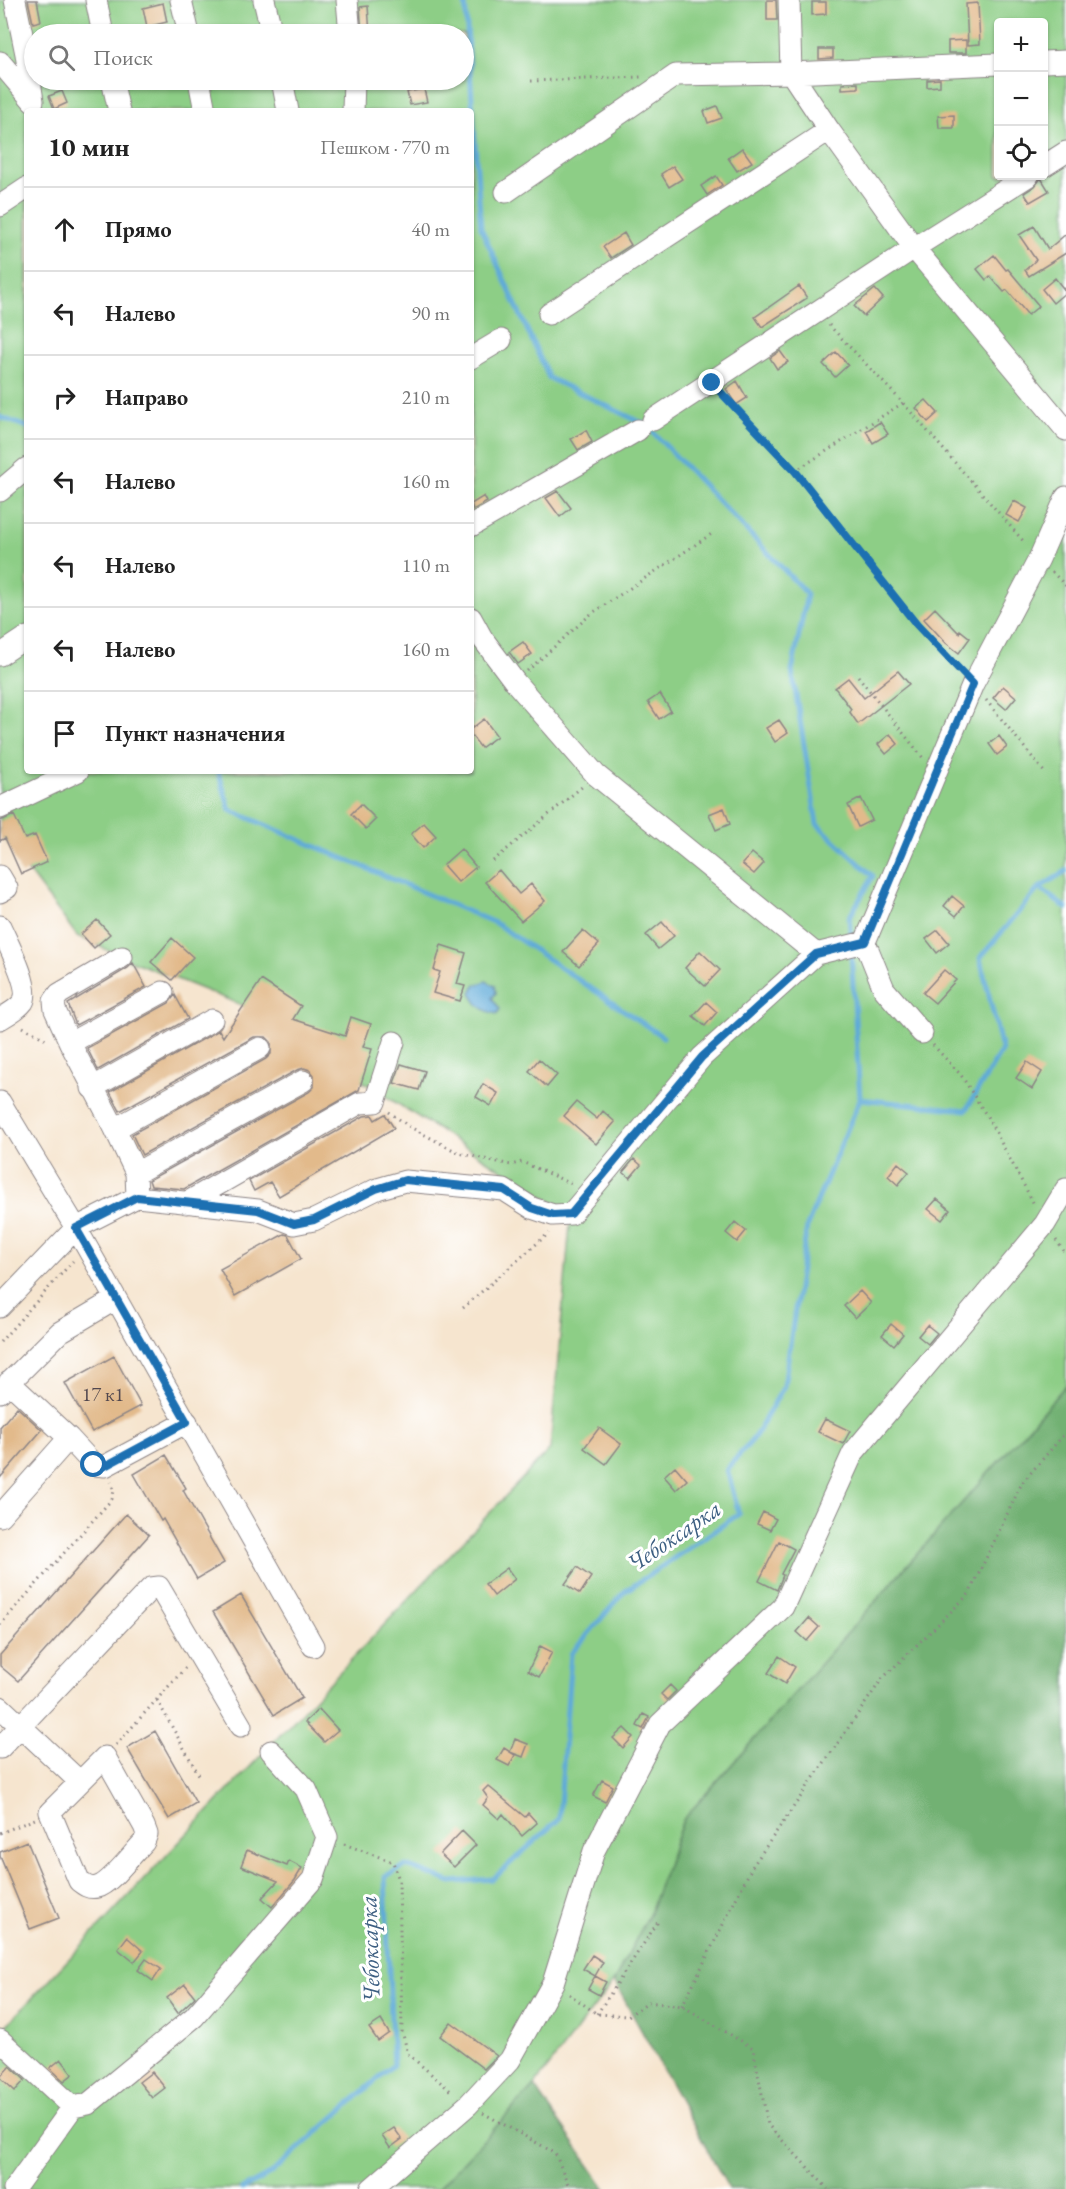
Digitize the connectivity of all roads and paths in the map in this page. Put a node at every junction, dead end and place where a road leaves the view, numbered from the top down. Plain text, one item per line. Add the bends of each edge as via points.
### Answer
1 (15, 0) edge
2 (96, 0) edge
3 (181, 0) edge
4 (264, 0) edge
5 (347, 0) edge
6 (789, 0) edge
7 (101, 24) edge
8 (187, 24) edge
9 (270, 24) edge
10 (349, 24) edge
11 (24, 44) edge
12 (1066, 61) edge
13 (0, 62) edge
14 (1048, 62) edge
15 (994, 64) edge
16 (791, 73) junction
17 (643, 77) dead end
18 (531, 81) dead end
19 (24, 89) edge
20 (25, 90) edge
21 (35, 90) edge
22 (114, 90) edge
23 (200, 90) edge
24 (284, 90) edge
25 (354, 90) edge
26 (39, 106) edge
27 (118, 108) edge
28 (204, 108) edge
29 (287, 108) edge
30 (353, 108) edge
31 (829, 130) junction
32 (1066, 152) edge
33 (1048, 163) edge
34 (1022, 180) edge
35 (24, 190) edge
36 (506, 192) dead end
37 (0, 206) edge
38 (914, 248) junction
39 (818, 312) junction
40 (549, 314) dead end
41 (501, 340) dead end
42 (474, 356) edge
43 (712, 383) junction
44 (903, 404) junction
45 (1066, 430) edge
46 (24, 471) edge
47 (795, 471) junction
48 (0, 491) edge
49 (1066, 497) edge
50 (474, 524) edge
51 (714, 533) dead end
52 (1039, 559) junction
53 (1066, 586) edge
54 (474, 623) edge
55 (24, 639) edge
56 (0, 656) edge
57 (858, 676) dead end
58 (515, 682) junction
59 (973, 684) junction
60 (935, 773) junction
61 (1045, 773) dead end
62 (72, 774) edge
63 (596, 775) junction
64 (0, 808) edge
65 (493, 861) dead end
66 (0, 876) edge
67 (0, 892) edge
68 (0, 926) edge
69 (865, 942) junction
70 (816, 954) junction
71 (122, 957) dead end
72 (163, 992) dead end
73 (2, 1018) edge
74 (212, 1020) dead end
75 (922, 1033) joint
76 (394, 1042) dead end
77 (70, 1043) junction
78 (260, 1048) dead end
79 (303, 1081) dead end
80 (92, 1088) junction
81 (0, 1102) edge
82 (375, 1102) junction
83 (115, 1129) junction
84 (136, 1173) junction
85 (1066, 1189) edge
86 (589, 1192) junction
87 (137, 1197) junction
88 (186, 1203) junction
89 (571, 1214) junction
90 (1045, 1224) junction
91 (81, 1237) junction
92 (116, 1299) junction
93 (0, 1307) edge
94 (463, 1308) dead end
95 (0, 1342) edge
96 (4, 1387) edge
97 (187, 1422) junction
98 (1066, 1432) edge
99 (69, 1438) junction
100 (105, 1466) junction
101 (0, 1516) edge
102 (0, 1625) edge
103 (313, 1646) dead end
104 (199, 1653) junction
105 (157, 1700) junction
106 (0, 1707) edge
107 (20, 1725) junction
108 (241, 1726) dead end
109 (0, 1748) edge
110 (271, 1751) dead end
111 (105, 1757) junction
112 (199, 1775) dead end
113 (80, 1782) junction
114 (50, 1812) junction
115 (0, 1833) edge
116 (327, 1837) junction
117 (658, 1922) dead end
118 (553, 1983) junction
119 (682, 2006) junction
120 (597, 2014) junction
121 (0, 2040) edge
122 (468, 2105) junction
123 (73, 2108) junction
124 (14, 2189) edge
125 (370, 2189) edge
126 (570, 2189) edge
127 (828, 2189) edge

1 - 11 street
2 - 7 street
3 - 8 street
4 - 9 street
5 - 10 street
6 - 16 street
12 - 14 street
13 - 19 street
15 - 16 street
16 - 31 street
16 - 36 street via 676,75
17 - 18 path
20 - 26 street
21 - 26 street
22 - 27 street
23 - 28 street
24 - 29 street
25 - 30 street
31 - 38 street
31 - 40 street
32 - 33 street
34 - 38 street
35 - 37 street
38 - 39 street
38 - 45 street
39 - 43 street
39 - 44 path
41 - 42 street
43 - 47 path
43 - 50 street
44 - 47 path
44 - 52 path
46 - 48 street
47 - 59 path via 917,625
49 - 52 street
51 - 58 path via 591,614
52 - 53 path
52 - 59 street
54 - 58 street
55 - 56 street
57 - 60 path
58 - 63 street
59 - 60 street
59 - 61 path
60 - 69 street
62 - 64 street
63 - 65 path
63 - 70 street
66 - 67 street via 7,888
68 - 73 street via 23,980 25,995 23,1002
69 - 70 street
69 - 75 street via 885,989
70 - 86 street via 702,1057
71 - 77 street via 59,994 54,1001
72 - 77 street
73 - 77 path via 58,1047
74 - 80 street
75 - 90 path via 962,1075
76 - 82 street
77 - 80 street
78 - 83 street
79 - 84 street
80 - 83 street
81 - 91 street
82 - 86 path via 411,1127 459,1152 511,1165 522,1162
82 - 88 street via 360,1103
83 - 84 street
84 - 87 street
85 - 90 street
86 - 89 street
87 - 88 street
87 - 91 street
88 - 89 street via 258,1210 294,1224 314,1220 376,1189 405,1180 504,1190 532,1208 553,1215
89 - 94 path
90 - 118 street via 853,1453 783,1607 660,1724 594,1851
91 - 92 street
91 - 93 street
91 - 95 path
92 - 96 street via 60,1332
92 - 97 street
96 - 99 street
97 - 100 street
97 - 103 street
98 - 119 path via 1022,1483 969,1594 882,1679 752,1867
99 - 100 street via 94,1465
99 - 101 street
100 - 102 path via 114,1491 112,1499
104 - 105 path
104 - 107 street via 159,1587 151,1588
104 - 108 street
105 - 111 path
105 - 112 path
106 - 107 street
107 - 109 street
107 - 113 street
110 - 116 street via 306,1789
111 - 113 street
111 - 114 street via 147,1834 106,1882 96,1887 79,1881
113 - 114 street
114 - 115 path
116 - 122 path via 393,1862 399,1880 402,2031 408,2054
116 - 123 street via 313,1880 194,2017 88,2104
117 - 120 path
118 - 120 path
118 - 122 street via 510,2060
119 - 120 path via 648,2002 628,2016
119 - 127 path via 753,2048 768,2125
121 - 123 street
122 - 125 street
122 - 126 path via 555,2153
123 - 124 street

